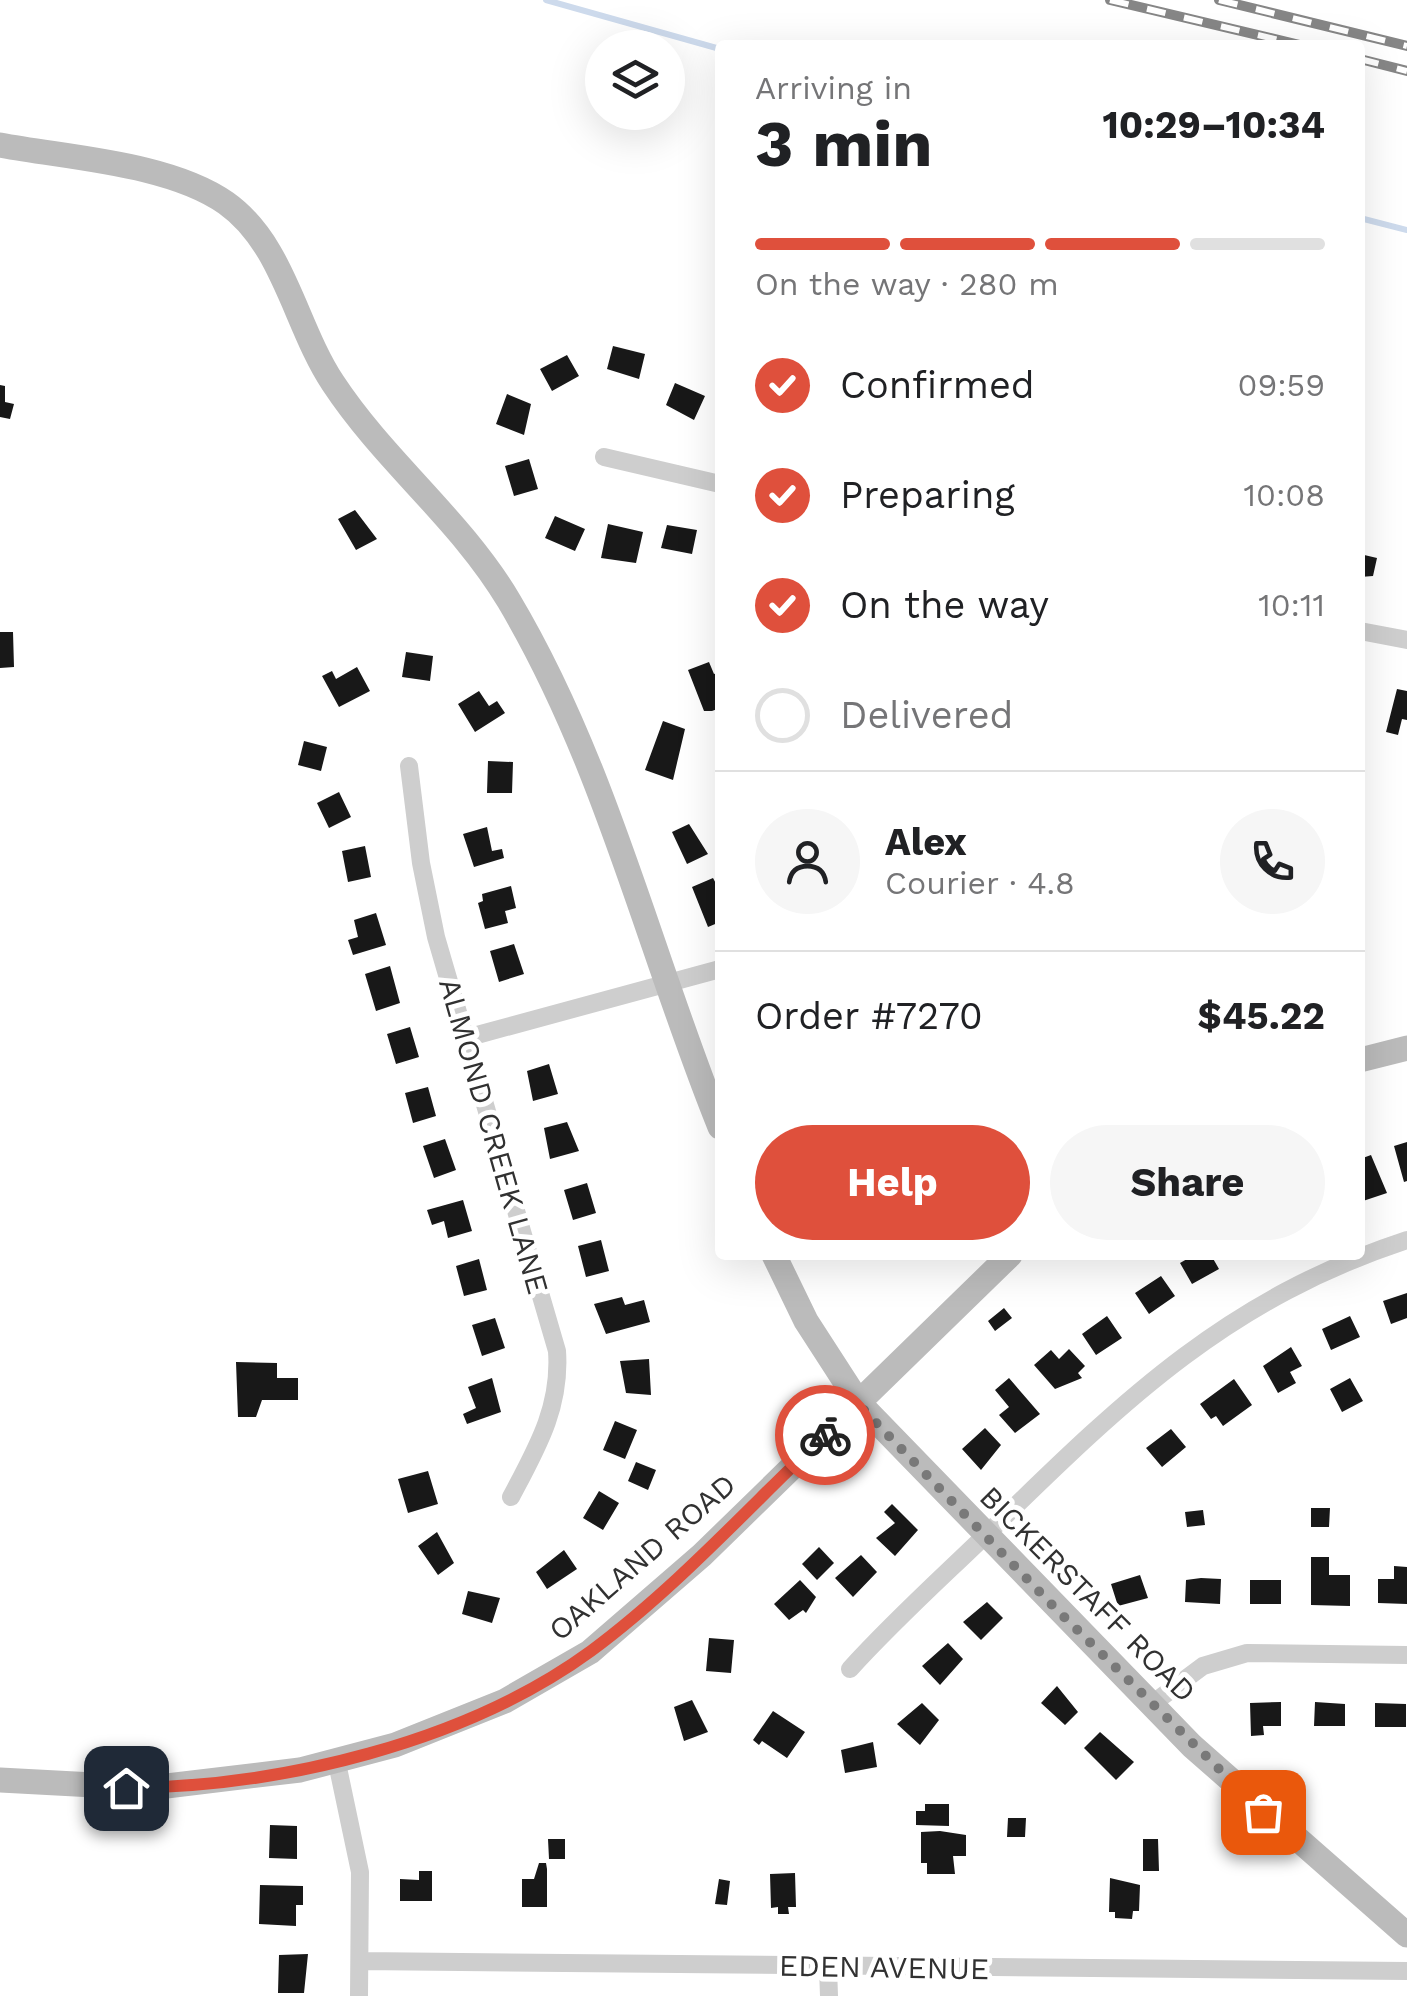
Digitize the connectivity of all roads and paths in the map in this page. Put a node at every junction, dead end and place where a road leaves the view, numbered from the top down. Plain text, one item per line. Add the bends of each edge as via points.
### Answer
1 (0, 144) edge
2 (604, 458) dead end
3 (715, 483) edge
4 (1365, 631) edge
5 (1407, 640) edge
6 (410, 766) dead end
7 (715, 970) edge
8 (667, 984) junction
9 (466, 1038) junction
10 (1407, 1048) edge
11 (1365, 1059) edge
12 (715, 1114) edge
13 (1407, 1240) edge
14 (1365, 1257) edge
15 (776, 1260) edge
16 (1005, 1260) edge
17 (1359, 1260) edge
18 (858, 1404) junction
19 (511, 1497) dead end
20 (986, 1536) junction
21 (1407, 1655) edge
22 (850, 1669) dead end
23 (1152, 1704) junction
24 (338, 1763) junction
25 (0, 1780) edge
26 (1407, 1935) edge
27 (361, 1961) junction
28 (828, 1967) junction
29 (1407, 1971) edge
30 (359, 1996) edge
31 (829, 1996) edge

1 - 8 street via 184,182 228,204 260,236 349,407 469,542 532,642 579,735
2 - 3 street
4 - 5 street
6 - 9 street, ALMOND CREEK LANE via 420,863
7 - 8 street
8 - 9 street
8 - 12 street
9 - 19 street, ALMOND CREEK LANE via 557,1351 551,1418
10 - 11 street
13 - 14 street
15 - 18 street, BICKERSTAFF ROAD
16 - 18 street, OAKLAND ROAD
17 - 20 street via 1284,1291 1179,1356
18 - 20 street, BICKERSTAFF ROAD
18 - 24 street, OAKLAND ROAD via 590,1652 505,1701
20 - 22 street
20 - 23 street, BICKERSTAFF ROAD
21 - 23 street via 1247,1653 1202,1666
23 - 26 street, BICKERSTAFF ROAD via 1238,1789
24 - 25 street, OAKLAND ROAD via 150,1788
24 - 27 street via 360,1872
27 - 28 street, EDEN AVENUE
27 - 30 street
28 - 29 street, EDEN AVENUE
28 - 31 street

